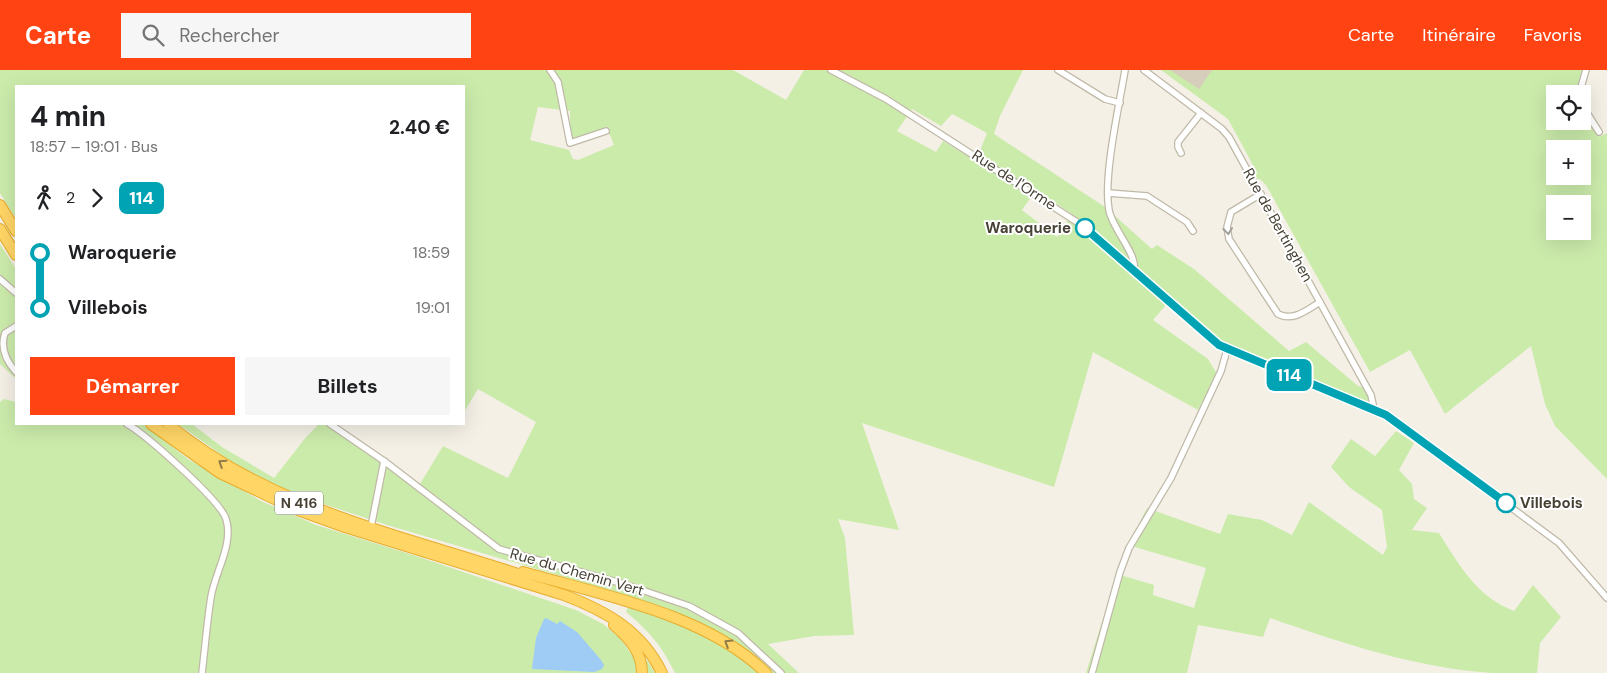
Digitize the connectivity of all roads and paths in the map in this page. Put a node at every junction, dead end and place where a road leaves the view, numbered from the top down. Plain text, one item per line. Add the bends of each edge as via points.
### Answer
1 (550, 70) edge
2 (831, 70) edge
3 (1058, 70) edge
4 (1124, 70) edge
5 (1144, 70) edge
6 (1586, 70) edge
7 (1582, 85) edge
8 (1120, 103) junction
9 (1200, 113) junction
10 (1591, 119) edge
11 (606, 131) dead end
12 (1599, 132) dead end
13 (1181, 152) dead end
14 (1108, 193) junction
15 (1260, 194) junction
16 (0, 204) edge
17 (15, 229) edge
18 (0, 230) edge
19 (1193, 230) dead end
20 (15, 253) edge
21 (1134, 269) junction
22 (0, 279) edge
23 (15, 292) edge
24 (1320, 302) junction
25 (15, 327) edge
26 (1227, 350) junction
27 (15, 371) edge
28 (1374, 409) junction
29 (128, 425) edge
30 (152, 425) edge
31 (169, 425) edge
32 (331, 425) edge
33 (384, 461) junction
34 (371, 527) junction
35 (476, 560) junction
36 (496, 574) junction
37 (1607, 598) edge
38 (202, 673) edge
39 (642, 673) edge
40 (662, 673) edge
41 (669, 673) edge
42 (766, 673) edge
43 (780, 673) edge
44 (1092, 673) edge

1 - 11 street via 558,82 570,144
2 - 21 street, Rue de l'Orme via 886,99 1046,201
3 - 8 street via 1105,99
4 - 8 street
5 - 9 street, Rue de Bertinghen
6 - 7 street
8 - 14 street
9 - 13 street via 1178,142
9 - 15 street, Rue de Bertinghen via 1228,135
10 - 12 street
14 - 19 street via 1148,196 1187,222
14 - 21 street via 1111,219 1131,255
15 - 24 street, Rue de Bertinghen
15 -> 24 street via 1231,212 1227,230 1230,241 1278,314 1295,316
16 - 17 highway
18 - 20 highway
21 - 26 street, Rue de l'Orme
22 - 23 street
24 - 28 street, Rue de Bertinghen via 1371,395
25 - 27 street via 4,333 1,343 6,360
26 - 28 street, Rue de l'Orme
26 - 44 street via 1171,478 1129,548
28 - 37 street, Rue de l'Orme via 1395,421 1559,543
29 - 38 street via 203,490 226,518 227,538 211,596
30 - 36 highway via 220,473 278,502
34 -> 31 highway, N 416 via 301,504 260,485 216,460
32 - 33 street, Rue du Chemin Vert
33 - 34 street
33 - 43 street, Rue du Chemin Vert via 499,549 689,606 738,634
34 - 35 highway, N 416
35 - 41 highway via 582,595 612,609 649,640
42 -> 35 highway via 722,639 683,621
36 - 39 highway via 577,606 614,625 633,645
36 - 40 highway via 564,595 607,614 637,636

